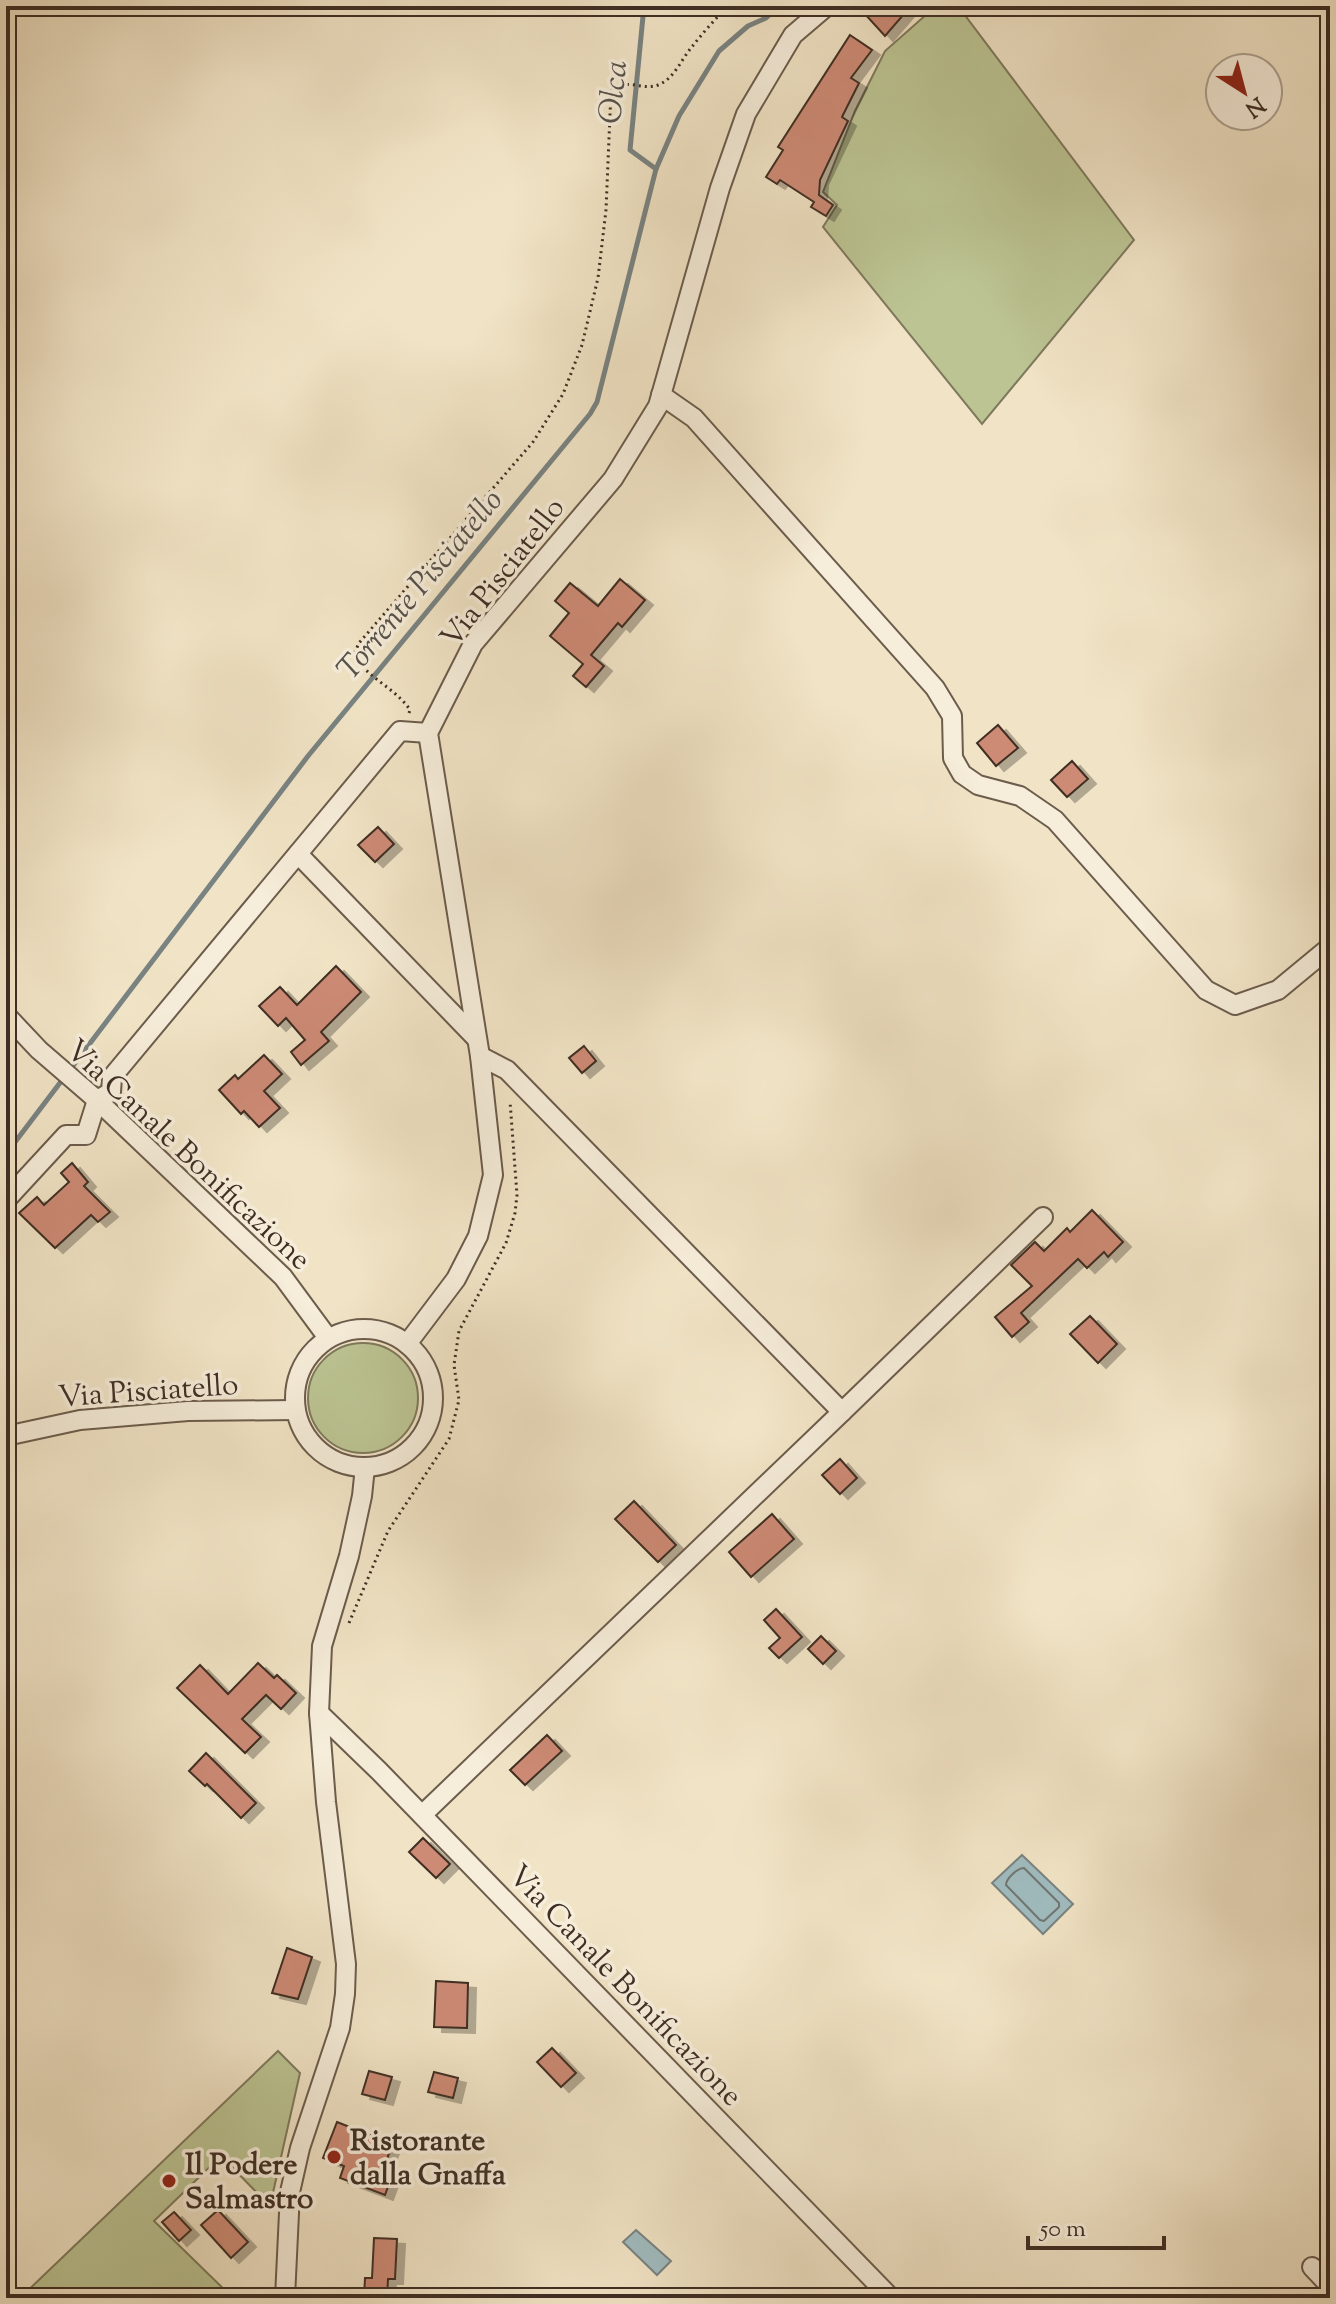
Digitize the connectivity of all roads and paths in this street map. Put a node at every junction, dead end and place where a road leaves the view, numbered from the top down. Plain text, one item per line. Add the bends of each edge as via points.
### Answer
1 (728, 6) edge
2 (827, 6) edge
3 (661, 395) junction
4 (400, 731) junction
5 (428, 733) junction
6 (298, 854) junction
7 (1330, 947) edge
8 (6, 1015) edge
9 (478, 1047) junction
10 (510, 1092) dead end
11 (92, 1095) junction
12 (6, 1200) edge
13 (1043, 1217) dead end
14 (328, 1338) junction
15 (407, 1344) junction
16 (295, 1410) junction
17 (842, 1412) junction
18 (6, 1436) edge
19 (365, 1467) junction
20 (345, 1634) dead end
21 (319, 1713) junction
22 (422, 1815) junction
23 (1312, 2267) dead end
24 (1330, 2286) edge
25 (285, 2298) edge
26 (891, 2298) edge

1 - 4 path via 671,77 657,86 629,84 611,91 598,278 582,345 563,394 533,442 354,654 410,710
2 - 3 street, Via Pisciatello via 793,35 746,114
3 - 5 street, Via Pisciatello via 613,479 473,644
3 - 7 street via 694,418 935,688 952,716 953,758 962,774 978,785 1020,796 1055,820 1206,990 1235,1005 1278,990
4 - 5 street
4 - 6 street
5 - 9 street
6 - 9 street
6 - 11 street via 112,1077 111,1092
8 - 11 street, Via Canale Bonificazione
9 - 15 street via 493,1175 478,1236 456,1279
9 - 17 street via 507,1070
10 - 20 path via 515,1213 506,1243 459,1331 454,1365 459,1400 449,1439 388,1531
11 - 12 street via 86,1135 66,1135
11 - 14 street, Via Canale Bonificazione via 283,1277
13 - 17 street
14 - 15 street via 360,1329 393,1335
14 - 16 street via 301,1369
15 - 19 street via 430,1379 429,1420 404,1454
16 - 18 street, Via Pisciatello via 95,1418
16 - 19 street via 320,1451 346,1465
17 - 22 street
19 - 21 street via 349,1556 322,1646
21 - 22 street, Via Canale Bonificazione
21 - 25 street via 345,1994 340,2028 290,2192
22 - 26 street, Via Canale Bonificazione
23 - 24 street

